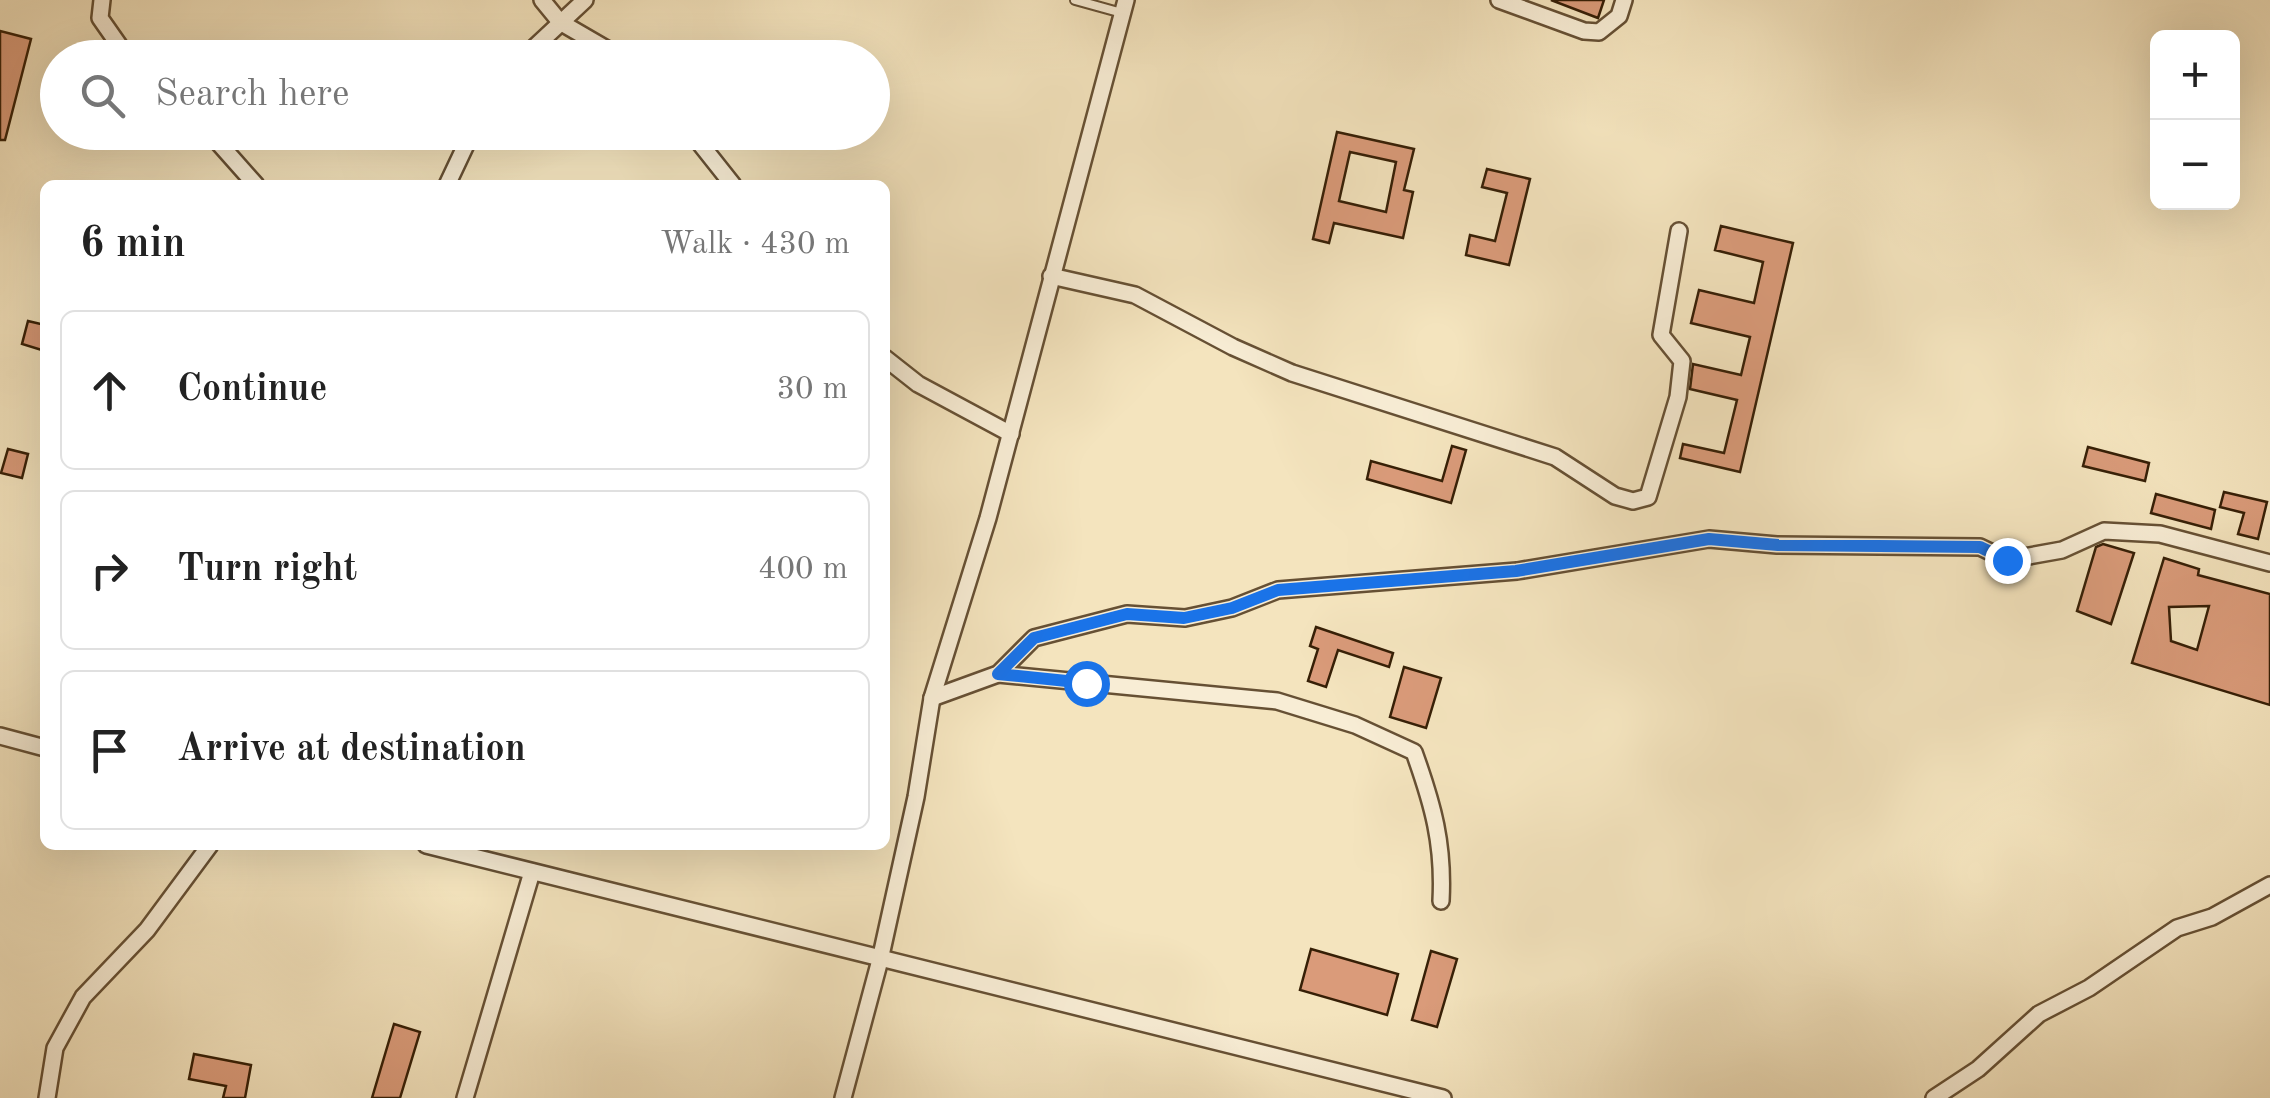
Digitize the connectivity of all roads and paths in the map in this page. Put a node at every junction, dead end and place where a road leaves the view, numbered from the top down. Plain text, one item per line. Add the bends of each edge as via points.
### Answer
1 (102, 0) edge
2 (542, 0) edge
3 (584, 0) edge
4 (1076, 0) edge
5 (1498, 0) edge
6 (1624, 0) edge
7 (1124, 7) edge
8 (560, 22) junction
9 (115, 40) edge
10 (542, 40) edge
11 (591, 40) edge
12 (225, 150) edge
13 (464, 150) edge
14 (705, 150) edge
15 (252, 180) edge
16 (449, 180) edge
17 (729, 180) edge
18 (1679, 231) dead end
19 (1051, 276) junction
20 (890, 362) edge
21 (1010, 434) junction
22 (2270, 563) edge
23 (998, 674) junction
24 (932, 698) junction
25 (0, 736) edge
26 (40, 747) edge
27 (206, 850) edge
28 (446, 850) edge
29 (532, 872) junction
30 (2270, 885) edge
31 (1441, 901) dead end
32 (880, 960) junction
33 (46, 1098) edge
34 (464, 1098) edge
35 (843, 1098) edge
36 (1442, 1098) edge
37 (1934, 1098) edge

1 - 9 street via 100,18
2 - 8 street
3 - 8 street
4 - 7 lane
5 - 6 street via 1598,32 1619,16
7 - 19 street
8 - 10 street
8 - 11 street
12 - 15 street
13 - 16 street
14 - 17 street
18 - 19 street via 1661,336 1682,361 1678,397 1648,497 1633,501 1555,457 1292,373 1136,295
19 - 21 street
20 - 21 street
21 - 24 street
22 - 23 street via 2160,534 2104,531 2062,550 2007,560 1980,547 1709,539 1516,571 1278,590 1184,618 1127,614 1034,638
23 - 24 street
23 - 31 street via 1277,701 1414,752 1434,807 1443,860
24 - 32 street
25 - 26 street
27 - 33 street via 147,930 83,996 55,1048
28 - 29 street
29 - 32 street
29 - 34 street
30 - 37 street via 2177,928 2038,1014 1978,1070
32 - 35 street
32 - 36 street

